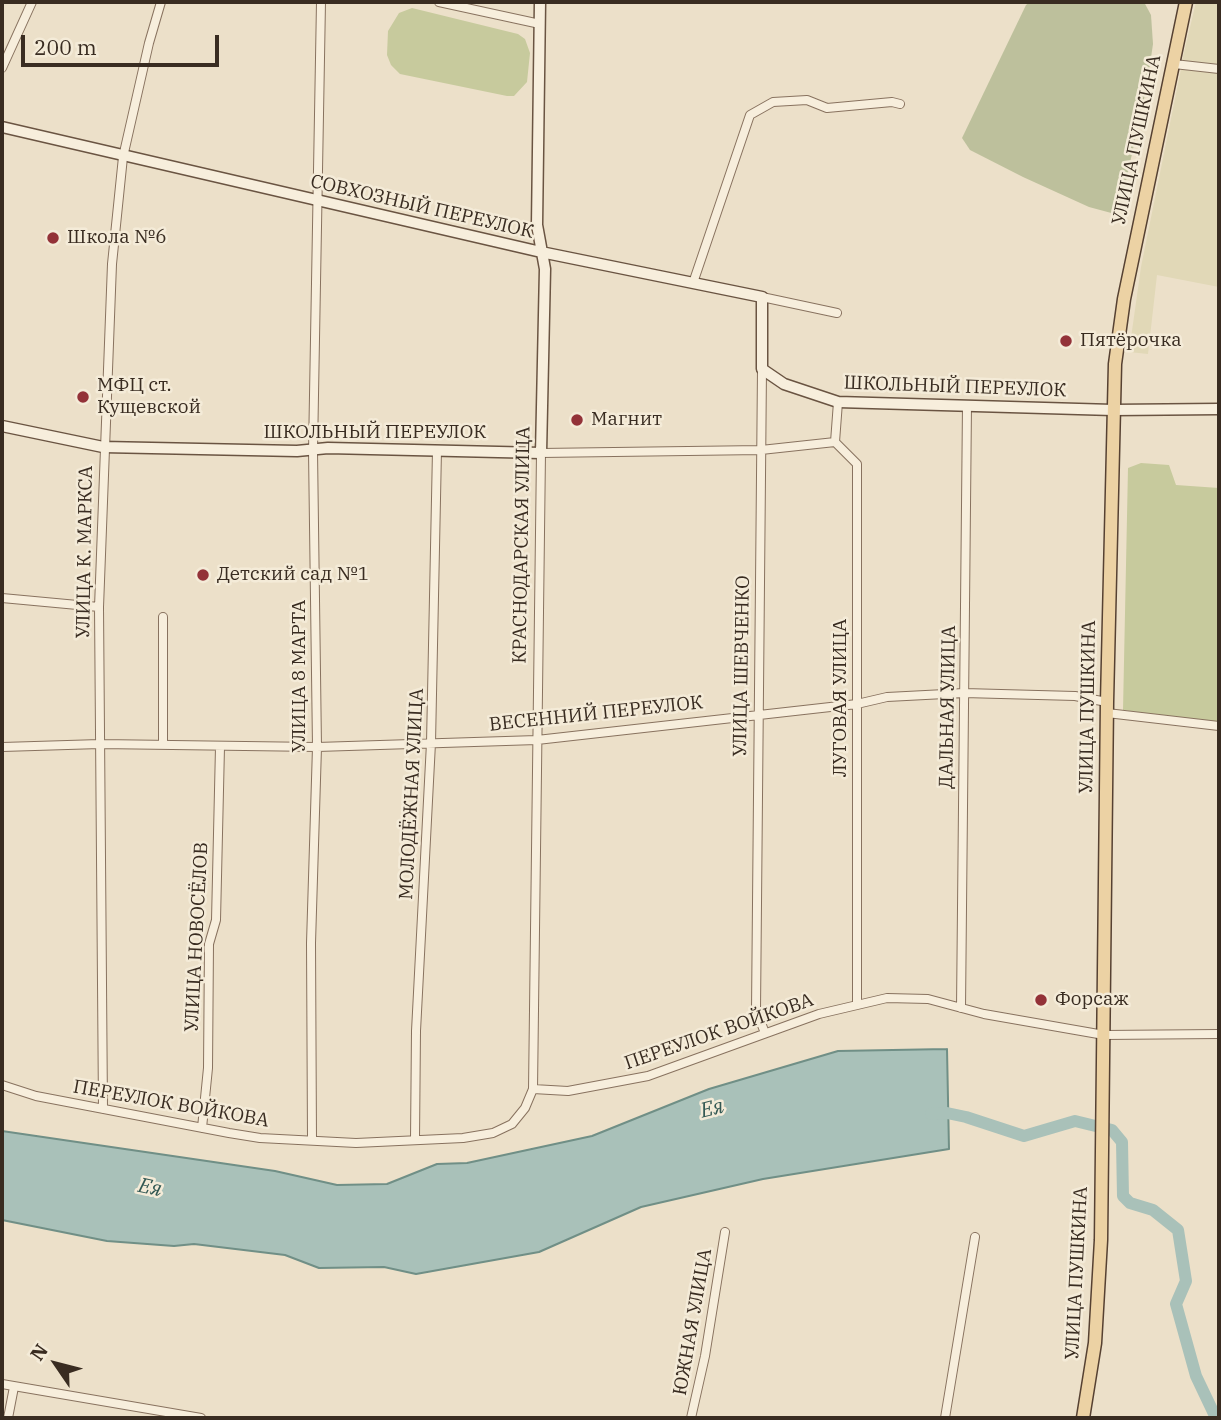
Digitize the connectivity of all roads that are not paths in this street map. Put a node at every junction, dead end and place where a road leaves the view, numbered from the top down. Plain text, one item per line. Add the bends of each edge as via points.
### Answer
1 (32, 2) edge
2 (161, 2) edge
3 (321, 2) edge
4 (439, 2) edge
5 (540, 2) edge
6 (1186, 2) edge
7 (540, 24) junction
8 (1174, 65) junction
9 (2, 68) edge
10 (1219, 69) edge
11 (900, 104) dead end
12 (2, 127) edge
13 (123, 157) junction
14 (318, 201) junction
15 (541, 252) junction
16 (693, 283) junction
17 (762, 297) junction
18 (837, 313) dead end
19 (762, 369) junction
20 (838, 402) junction
21 (967, 405) junction
22 (1219, 409) edge
23 (1113, 410) junction
24 (2, 426) edge
25 (835, 442) junction
26 (103, 447) junction
27 (437, 450) junction
28 (761, 450) junction
29 (313, 451) junction
30 (541, 453) junction
31 (2, 598) edge
32 (99, 607) junction
33 (163, 617) dead end
34 (964, 693) junction
35 (857, 704) junction
36 (1107, 707) junction
37 (758, 713) junction
38 (1219, 726) edge
39 (537, 740) junction
40 (431, 743) junction
41 (100, 744) junction
42 (163, 745) junction
43 (2, 747) edge
44 (220, 747) junction
45 (317, 747) junction
46 (858, 1003) junction
47 (961, 1008) junction
48 (765, 1033) junction
49 (1219, 1034) edge
50 (1104, 1035) junction
51 (2, 1085) edge
52 (533, 1089) junction
53 (103, 1109) junction
54 (202, 1128) junction
55 (415, 1139) junction
56 (312, 1140) junction
57 (725, 1232) dead end
58 (975, 1237) dead end
59 (2, 1384) edge
60 (13, 1387) junction
61 (8, 1418) edge
62 (201, 1418) edge
63 (691, 1418) edge
64 (945, 1418) edge
65 (1083, 1418) edge

1 - 9 street
2 - 13 street, УЛИЦА К. МАРКСА
3 - 14 street, УЛИЦА 8 МАРТА
4 - 7 street
5 - 7 street, КРАСНОДАРСКАЯ УЛИЦА
6 - 8 main road, УЛИЦА ПУШКИНА
7 - 15 street, КРАСНОДАРСКАЯ УЛИЦА via 537,225
8 - 10 street
8 - 23 main road, УЛИЦА ПУШКИНА via 1124,299
11 - 16 street via 827,107 807,100 774,103 750,115
12 - 13 street, СОВХОЗНЫЙ ПЕРЕУЛОК
13 - 14 street, СОВХОЗНЫЙ ПЕРЕУЛОК
13 - 26 street, УЛИЦА К. МАРКСА via 112,264
14 - 15 street, СОВХОЗНЫЙ ПЕРЕУЛОК
14 - 29 street, УЛИЦА 8 МАРТА
15 - 16 street, СОВХОЗНЫЙ ПЕРЕУЛОК
15 - 30 street, КРАСНОДАРСКАЯ УЛИЦА via 545,269
16 - 17 street, СОВХОЗНЫЙ ПЕРЕУЛОК
17 - 18 street, СОВХОЗНЫЙ ПЕРЕУЛОК
17 - 19 street, УЛИЦА ШЕВЧЕНКО
19 - 20 street, ШКОЛЬНЫЙ ПЕРЕУЛОК via 784,384
19 - 28 street, УЛИЦА ШЕВЧЕНКО
20 - 21 street, ШКОЛЬНЫЙ ПЕРЕУЛОК
20 - 25 street
21 - 23 street, ШКОЛЬНЫЙ ПЕРЕУЛОК
21 - 34 street, ДАЛЬНАЯ УЛИЦА
22 - 23 street, ШКОЛЬНЫЙ ПЕРЕУЛОК
23 - 36 main road, УЛИЦА ПУШКИНА
24 - 26 street, ШКОЛЬНЫЙ ПЕРЕУЛОК
25 - 28 street, ШКОЛЬНЫЙ ПЕРЕУЛОК
25 - 35 street, ЛУГОВАЯ УЛИЦА via 857,464
26 - 29 street, ШКОЛЬНЫЙ ПЕРЕУЛОК
26 - 32 street, УЛИЦА К. МАРКСА
27 - 29 street, ШКОЛЬНЫЙ ПЕРЕУЛОК
27 - 30 street, ШКОЛЬНЫЙ ПЕРЕУЛОК
27 - 40 street, МОЛОДЁЖНАЯ УЛИЦА
28 - 30 street, ШКОЛЬНЫЙ ПЕРЕУЛОК
28 - 37 street, УЛИЦА ШЕВЧЕНКО
29 - 45 street, УЛИЦА 8 МАРТА
30 - 39 street, КРАСНОДАРСКАЯ УЛИЦА
31 - 32 street
32 - 41 street, УЛИЦА К. МАРКСА
33 - 42 street
34 - 35 street, ВЕСЕННИЙ ПЕРЕУЛОК via 887,697
34 - 36 street, ВЕСЕННИЙ ПЕРЕУЛОК via 1075,696
34 - 47 street, ДАЛЬНАЯ УЛИЦА
35 - 37 street, ВЕСЕННИЙ ПЕРЕУЛОК
35 - 46 street, ЛУГОВАЯ УЛИЦА
36 - 38 street, ВЕСЕННИЙ ПЕРЕУЛОК
36 - 50 main road, УЛИЦА ПУШКИНА
37 - 39 street, ВЕСЕННИЙ ПЕРЕУЛОК
37 - 48 street, УЛИЦА ШЕВЧЕНКО via 756,1010
39 - 40 street, ВЕСЕННИЙ ПЕРЕУЛОК
39 - 52 street, КРАСНОДАРСКАЯ УЛИЦА
40 - 45 street, ВЕСЕННИЙ ПЕРЕУЛОК
40 - 55 street, МОЛОДЁЖНАЯ УЛИЦА
41 - 42 street, ВЕСЕННИЙ ПЕРЕУЛОК
41 - 43 street, ВЕСЕННИЙ ПЕРЕУЛОК
41 - 53 street, УЛИЦА К. МАРКСА
42 - 44 street, ВЕСЕННИЙ ПЕРЕУЛОК
44 - 45 street, ВЕСЕННИЙ ПЕРЕУЛОК
44 - 54 street, УЛИЦА НОВОСЁЛОВ via 216,920 209,944 208,1068
45 - 56 street, УЛИЦА 8 МАРТА via 311,943
46 - 47 street, ПЕРЕУЛОК ВОЙКОВА via 928,999
46 - 48 street, ПЕРЕУЛОК ВОЙКОВА
47 - 50 street, ПЕРЕУЛОК ВОЙКОВА
48 - 52 street, ПЕРЕУЛОК ВОЙКОВА via 648,1076 568,1091
49 - 50 street, ПЕРЕУЛОК ВОЙКОВА
50 - 65 main road, УЛИЦА ПУШКИНА via 1099,1301
51 - 53 street, ПЕРЕУЛОК ВОЙКОВА
52 - 55 street, ПЕРЕУЛОК ВОЙКОВА via 512,1124 493,1133
53 - 54 street, ПЕРЕУЛОК ВОЙКОВА
54 - 56 street, ПЕРЕУЛОК ВОЙКОВА via 260,1138
55 - 56 street, ПЕРЕУЛОК ВОЙКОВА
57 - 63 street, ЮЖНАЯ УЛИЦА
58 - 64 street
59 - 60 street
60 - 61 street
60 - 62 street

